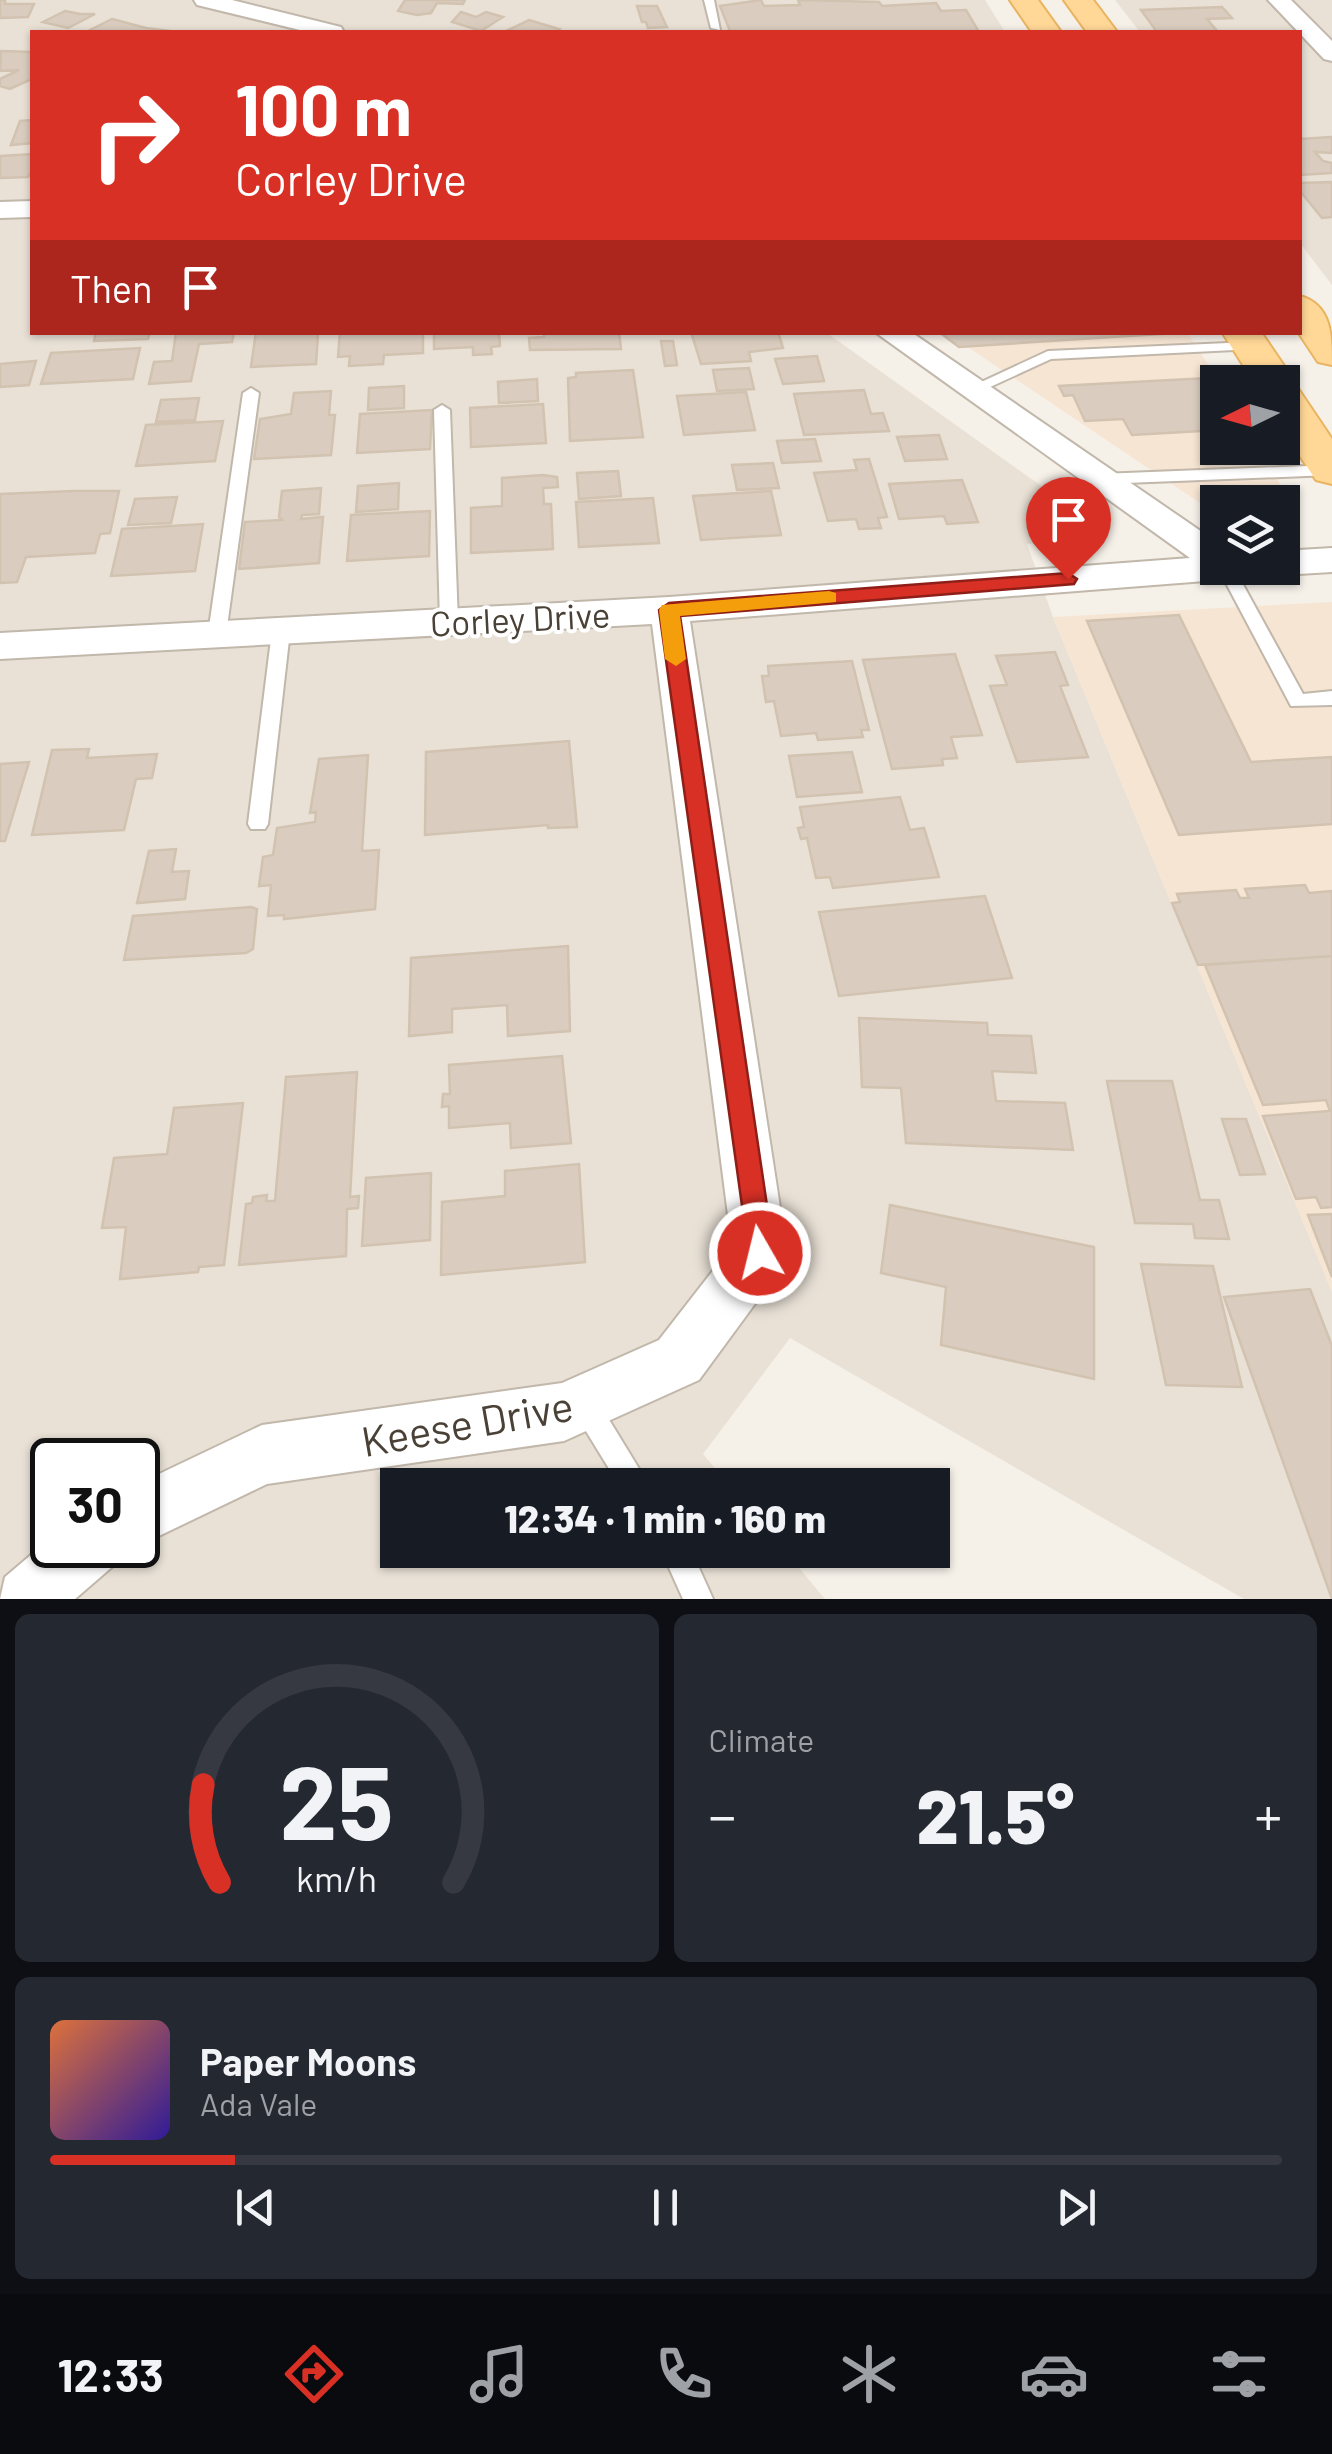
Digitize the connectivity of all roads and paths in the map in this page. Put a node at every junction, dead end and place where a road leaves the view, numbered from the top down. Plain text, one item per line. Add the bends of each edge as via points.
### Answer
1 (182, 0) edge
2 (709, 0) edge
3 (1024, 0) edge
4 (1078, 0) edge
5 (1279, 0) edge
6 (208, 2) edge
7 (716, 28) dead end
8 (325, 30) edge
9 (1045, 30) edge
10 (1100, 30) edge
11 (1332, 54) edge
12 (30, 209) edge
13 (0, 210) edge
14 (1302, 311) edge
15 (894, 335) edge
16 (1246, 339) edge
17 (1332, 352) edge
18 (1263, 365) edge
19 (972, 390) junction
20 (250, 393) dead end
21 (442, 410) dead end
22 (1300, 423) edge
23 (1331, 470) edge
24 (1100, 479) junction
25 (1200, 551) edge
26 (1332, 560) edge
27 (1300, 562) edge
28 (1200, 566) edge
29 (1235, 585) edge
30 (669, 610) junction
31 (449, 622) junction
32 (281, 631) junction
33 (217, 634) junction
34 (0, 646) edge
35 (1332, 698) edge
36 (258, 824) dead end
37 (583, 1403) junction
38 (625, 1468) edge
39 (160, 1505) edge
40 (59, 1568) edge
41 (684, 1568) edge
42 (23, 1594) edge
43 (698, 1599) edge

1 - 6 street
2 - 7 lane
3 - 9 main road
4 - 10 main road
5 - 11 street
6 - 8 street
12 - 13 street
14 - 17 main road
15 - 19 street
16 - 18 main road
16 - 19 lane via 1048,355
19 - 24 street
20 - 33 lane
21 - 31 lane
22 - 23 main road
23 - 24 lane
24 - 25 street
26 - 27 street
28 - 30 street, Corley Drive
29 - 35 lane via 1298,701
30 - 31 street, Corley Drive
30 - 37 street, Keese Drive via 760,1253 679,1360
31 - 32 street, Corley Drive
32 - 33 street, Corley Drive
32 - 36 lane
33 - 34 street, Corley Drive
37 - 38 lane
37 - 39 street, Keese Drive via 564,1412 262,1456
40 - 42 street
41 - 43 lane

